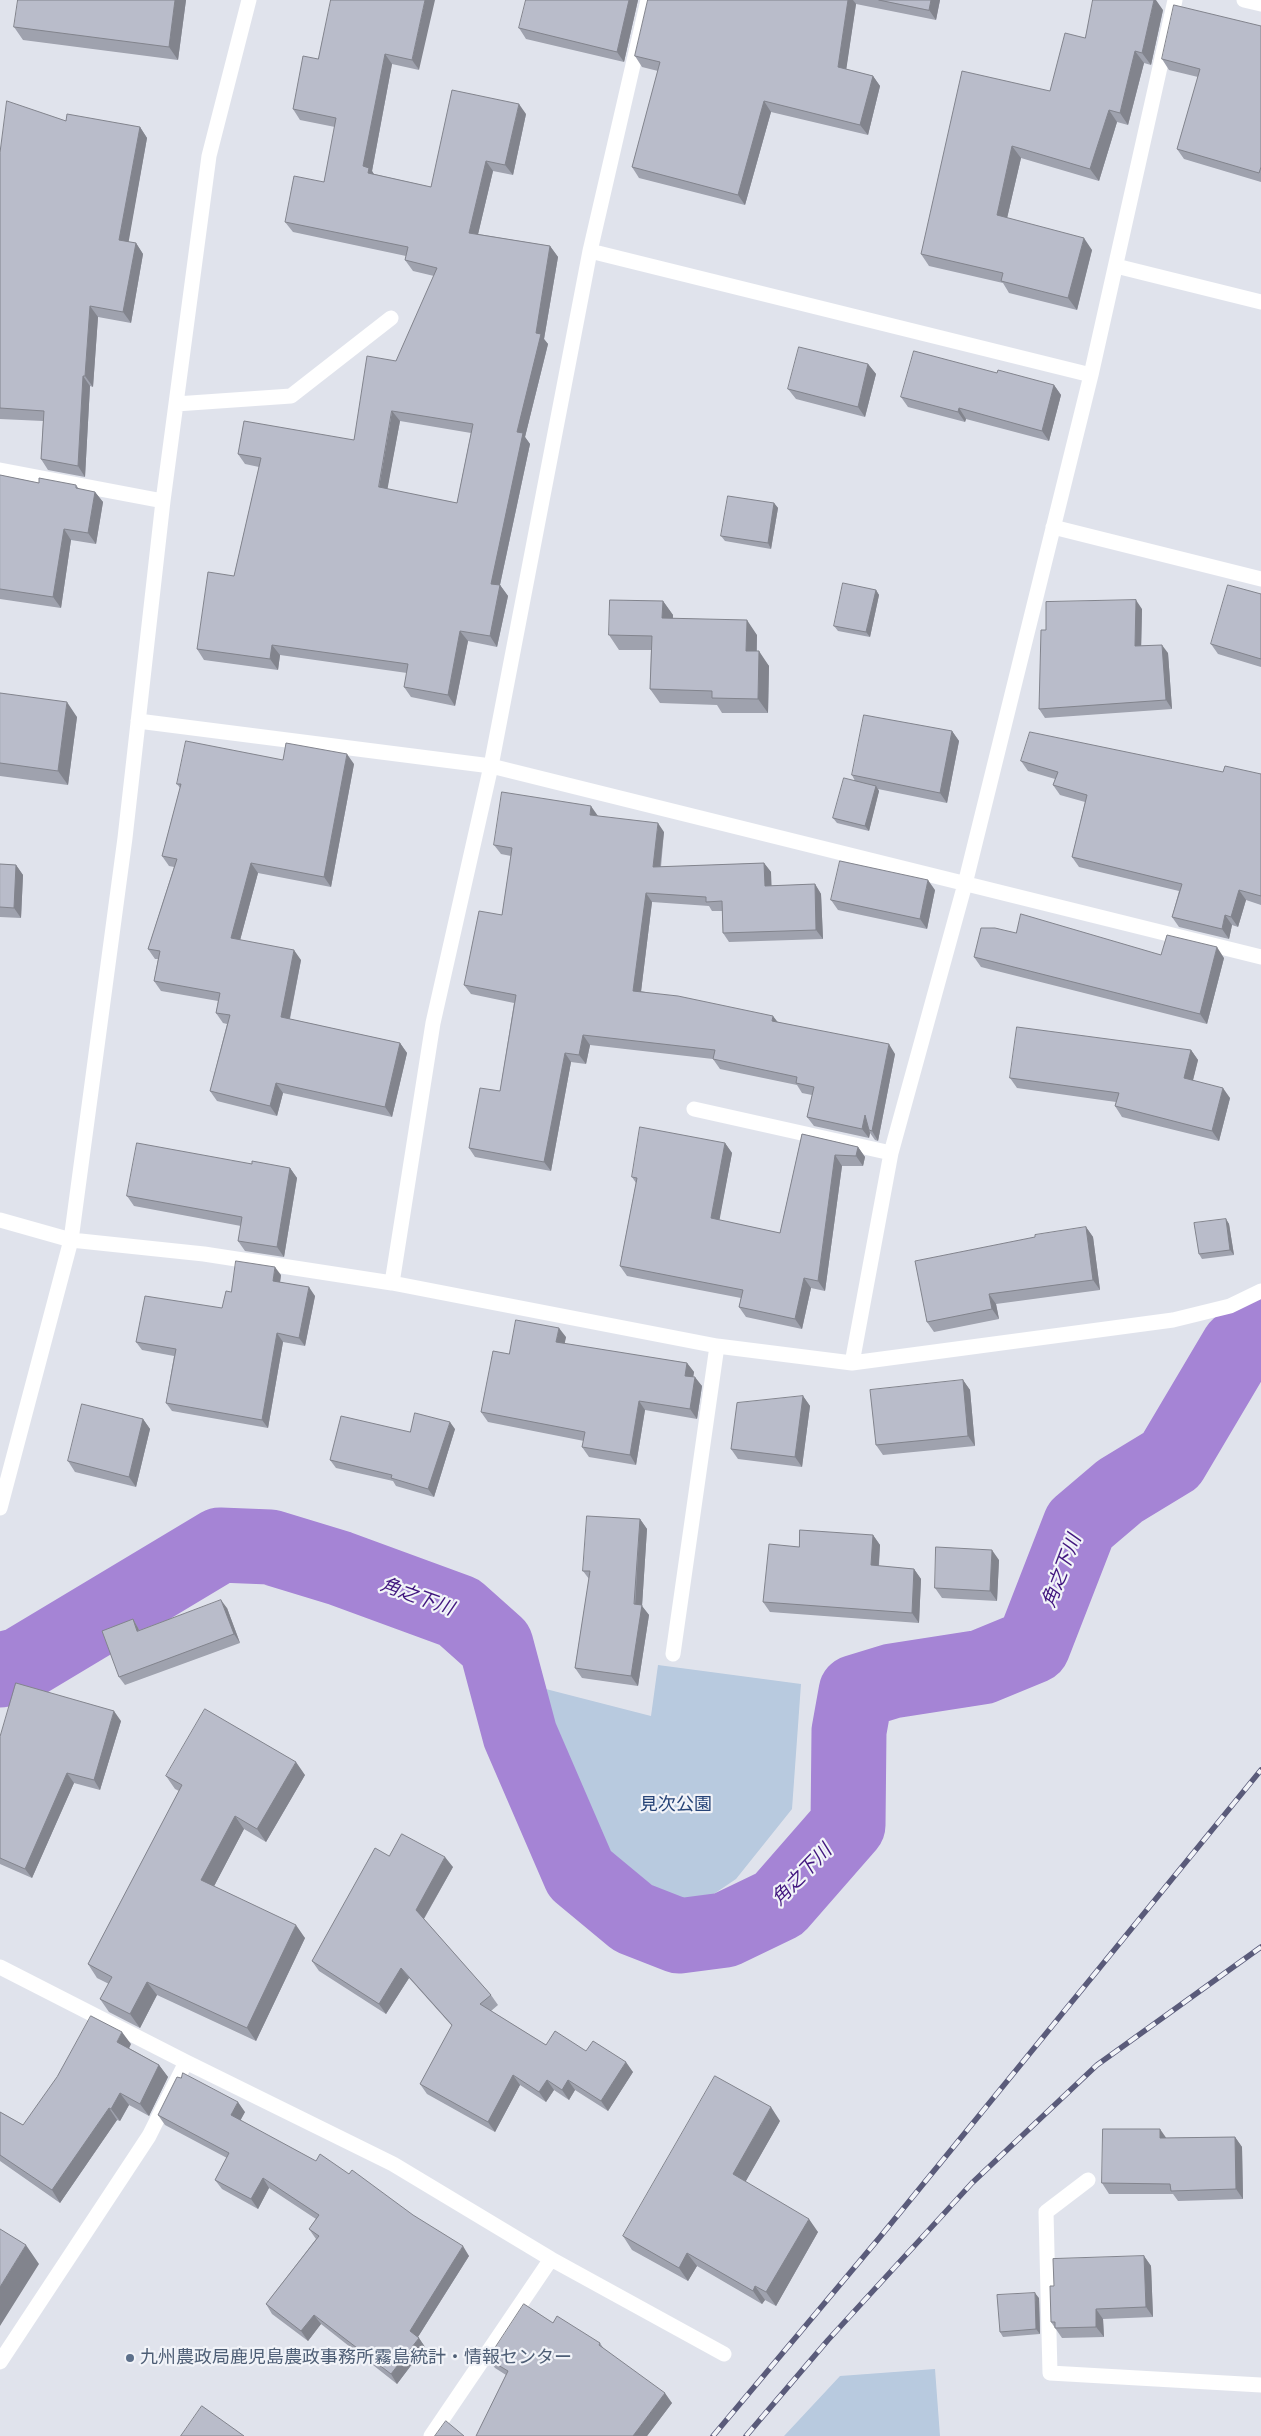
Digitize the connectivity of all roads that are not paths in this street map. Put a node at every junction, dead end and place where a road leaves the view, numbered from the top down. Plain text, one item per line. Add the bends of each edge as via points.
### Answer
1 (249, 0) edge
2 (648, 0) edge
3 (1175, 0) edge
4 (1244, 0) edge
5 (1261, 4) edge
6 (590, 250) junction
7 (1116, 266) junction
8 (1261, 302) edge
9 (391, 318) dead end
10 (1091, 375) junction
11 (176, 404) junction
12 (0, 470) edge
13 (163, 501) junction
14 (1053, 527) junction
15 (1261, 579) edge
16 (138, 721) junction
17 (491, 766) junction
18 (965, 884) junction
19 (1261, 957) edge
20 (694, 1109) dead end
21 (891, 1153) junction
22 (0, 1220) edge
23 (71, 1240) junction
24 (392, 1283) junction
25 (1261, 1291) edge
26 (718, 1346) junction
27 (852, 1363) junction
28 (0, 1508) edge
29 (673, 1654) dead end
30 (0, 1967) edge
31 (186, 2062) junction
32 (1088, 2180) dead end
33 (551, 2260) junction
34 (724, 2354) dead end
35 (0, 2362) edge
36 (1261, 2385) edge
37 (431, 2436) edge

1 - 11 street via 209,156
2 - 6 street
3 - 7 street
4 - 5 street
6 - 10 street
6 - 17 street
7 - 8 street
7 - 10 street
9 - 11 street via 291,396
10 - 14 street
11 - 13 street
12 - 13 street
13 - 16 street
14 - 15 street
14 - 18 street
16 - 17 street
16 - 23 street
17 - 18 street
17 - 24 street via 434,1023
18 - 19 street
18 - 21 street
20 - 21 street
21 - 27 street
22 - 23 street
23 - 24 street via 204,1254
23 - 28 street
24 - 26 street
25 - 27 street via 1230,1306 1172,1320
26 - 27 street
26 - 29 street
30 - 31 street
31 - 33 street via 393,2164
31 - 35 street via 149,2136
32 - 36 street via 1046,2212 1050,2373
33 - 34 street
33 - 37 street

